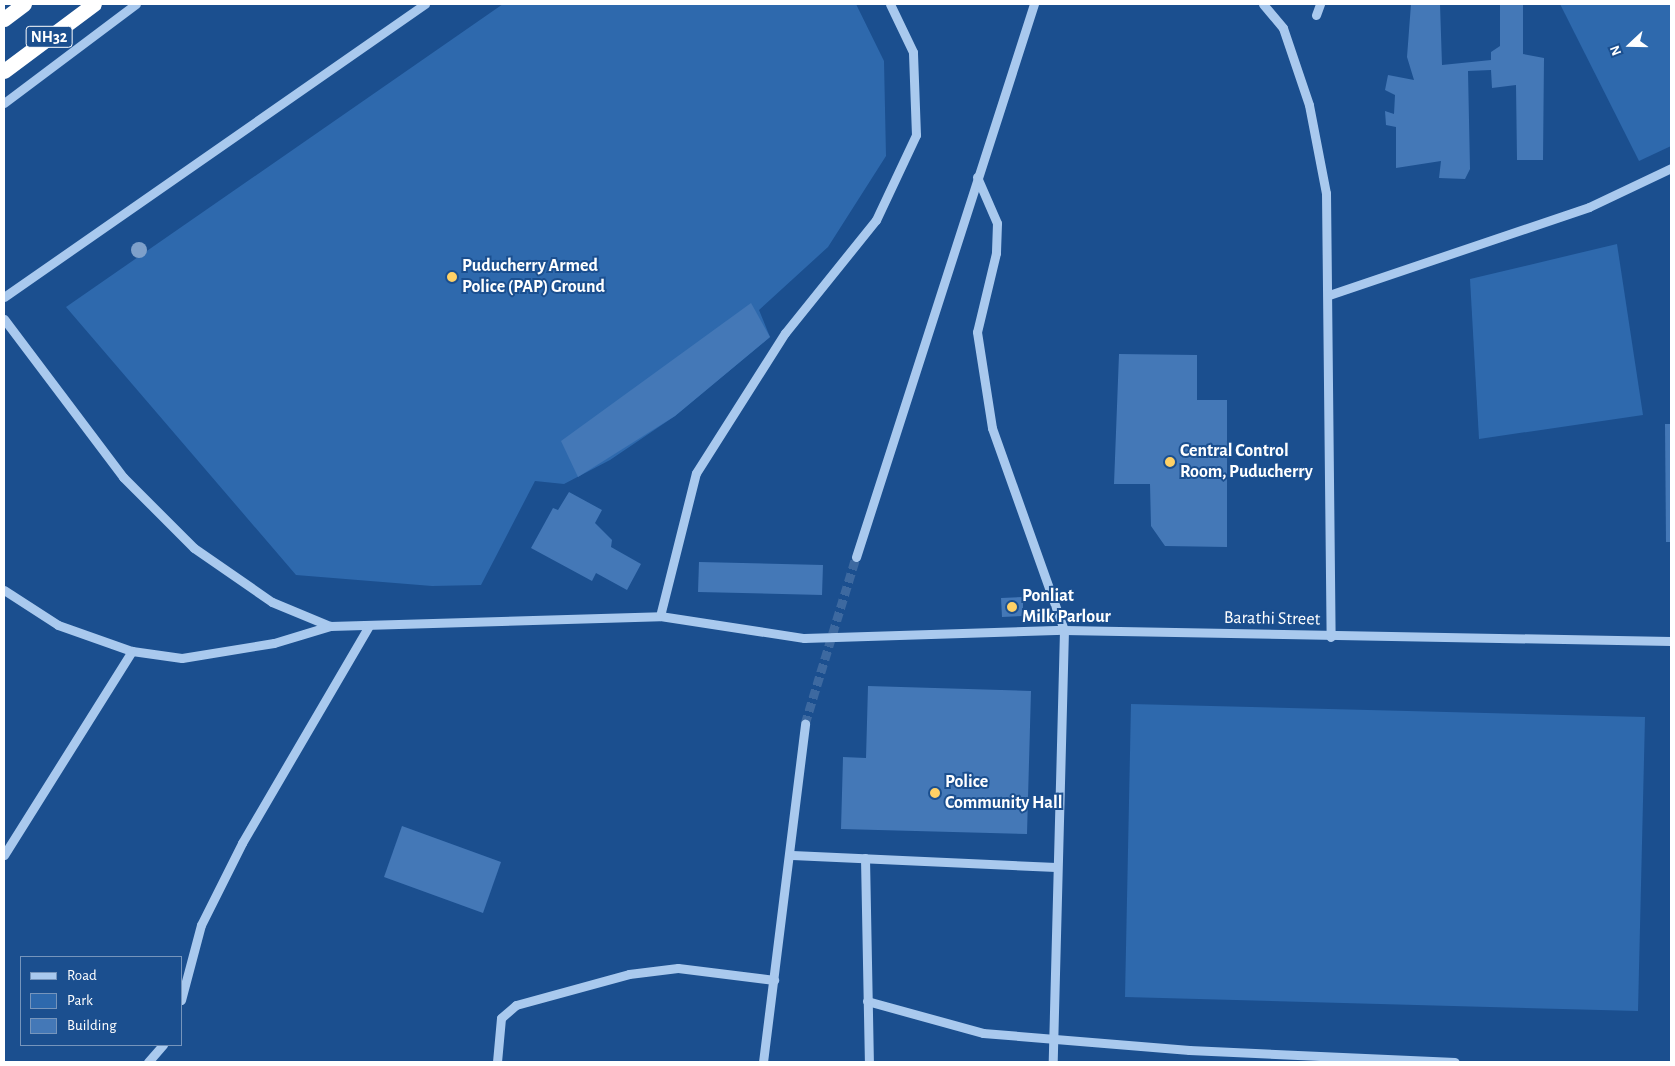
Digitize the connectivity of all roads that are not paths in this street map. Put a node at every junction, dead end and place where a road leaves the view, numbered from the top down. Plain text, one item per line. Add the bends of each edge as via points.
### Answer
1 (24, 4) edge
2 (94, 4) edge
3 (136, 4) edge
4 (425, 4) edge
5 (890, 4) edge
6 (1034, 4) edge
7 (1263, 4) edge
8 (1320, 4) edge
9 (1316, 15) dead end
10 (4, 19) edge
11 (4, 71) edge
12 (4, 103) edge
13 (1671, 168) edge
14 (977, 177) junction
15 (1329, 295) junction
16 (4, 297) edge
17 (4, 319) edge
18 (856, 557) tunnel mouth
19 (4, 590) edge
20 (660, 616) junction
21 (330, 626) junction
22 (368, 627) junction
23 (1064, 630) junction
24 (1331, 637) junction
25 (1671, 641) edge
26 (132, 650) junction
27 (805, 724) tunnel mouth
28 (4, 855) edge
29 (792, 855) junction
30 (865, 858) junction
31 (1056, 866) junction
32 (774, 980) junction
33 (182, 996) edge
34 (868, 1001) junction
35 (1052, 1040) junction
36 (162, 1046) edge
37 (148, 1062) edge
38 (497, 1062) edge
39 (763, 1062) edge
40 (868, 1062) edge
41 (1053, 1062) edge
42 (1455, 1062) edge

1 - 10 highway, NH32
2 - 11 highway, NH32
3 - 12 street
4 - 16 street
5 - 20 street via 913,52 916,135 876,220 785,333 696,473
6 - 14 street
7 - 15 street via 1283,28 1309,105 1326,193
8 - 9 street
13 - 15 street via 1589,207
14 - 18 street
14 - 23 street via 997,223 996,253 977,332 992,428
15 - 24 street
17 - 21 street via 123,477 194,548 272,602
19 - 26 street via 58,625
20 - 22 street, Barathi Street
20 - 23 street, Barathi Street via 804,638
21 - 22 street, Barathi Street
21 - 26 street via 274,644 182,658
22 - 33 street via 242,843 200,924
23 - 24 street, Barathi Street
23 - 31 street
24 - 25 street, Barathi Street
26 - 28 street
27 - 29 street
29 - 30 street
29 - 32 street
30 - 31 street
30 - 34 street
31 - 35 street
32 - 38 street via 678,968 629,974 516,1005 501,1018
32 - 39 street
34 - 35 street via 938,1024
34 - 40 street
35 - 41 street
35 - 42 street
36 - 37 street

